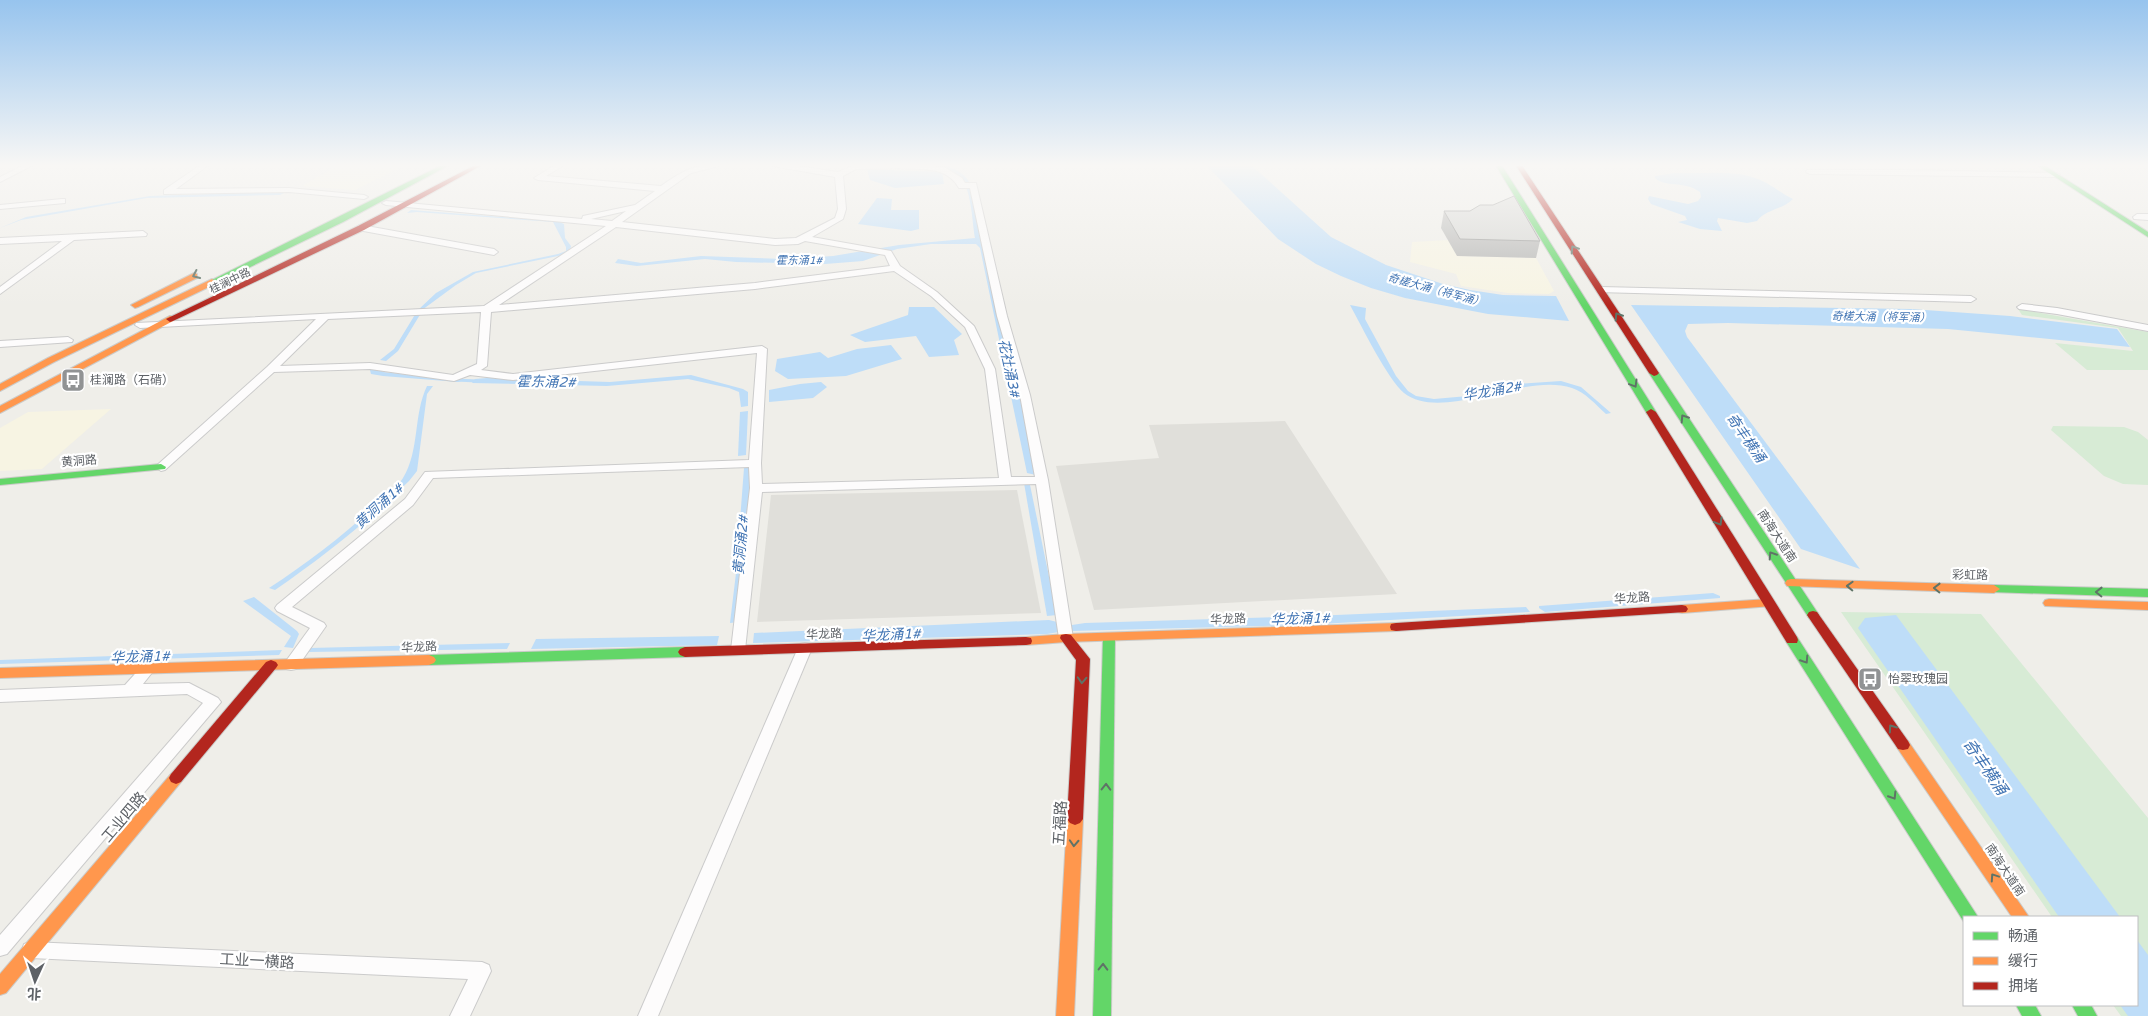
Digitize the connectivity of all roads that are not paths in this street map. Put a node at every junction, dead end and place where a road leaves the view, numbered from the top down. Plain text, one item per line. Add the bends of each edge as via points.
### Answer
1 (333, 211) edge
2 (353, 211) edge
3 (369, 211) edge
4 (391, 211) edge
5 (478, 211) edge
6 (615, 211) edge
7 (631, 211) edge
8 (841, 211) edge
9 (980, 211) edge
10 (1528, 211) edge
11 (1549, 211) edge
12 (2114, 211) edge
13 (2143, 217) edge
14 (573, 221) junction
15 (614, 224) junction
16 (2148, 225) edge
17 (361, 228) junction
18 (143, 234) dead end
19 (2148, 235) edge
20 (72, 238) junction
21 (277, 238) dead end
22 (804, 238) junction
23 (0, 240) edge
24 (494, 252) dead end
25 (896, 268) junction
26 (207, 270) dead end
27 (1601, 290) junction
28 (0, 291) edge
29 (1971, 299) dead end
30 (2022, 307) dead end
31 (129, 308) dead end
32 (486, 310) junction
33 (325, 316) junction
34 (103, 322) dead end
35 (161, 324) junction
36 (140, 325) junction
37 (2148, 328) edge
38 (68, 340) junction
39 (0, 344) edge
40 (40, 366) junction
41 (271, 369) junction
42 (469, 372) junction
43 (0, 376) edge
44 (0, 388) edge
45 (0, 400) edge
46 (0, 410) edge
47 (755, 463) junction
48 (161, 467) joint
49 (1033, 480) junction
50 (1006, 481) junction
51 (0, 482) edge
52 (756, 488) junction
53 (1791, 583) junction
54 (2148, 593) edge
55 (1799, 595) junction
56 (1815, 596) dead end
57 (2040, 602) dead end
58 (1768, 603) junction
59 (2148, 606) edge
60 (1109, 637) junction
61 (1066, 638) junction
62 (805, 648) junction
63 (738, 650) junction
64 (291, 665) junction
65 (271, 666) junction
66 (148, 669) junction
67 (0, 673) edge
68 (129, 691) junction
69 (0, 696) edge
70 (1969, 916) edge
71 (2020, 916) edge
72 (14, 932) junction
73 (44, 935) junction
74 (0, 948) edge
75 (31, 950) junction
76 (0, 987) edge
77 (460, 1016) edge
78 (648, 1016) edge
79 (1065, 1016) edge
80 (1102, 1016) edge

1 - 21 main road
2 - 40 main road, 桂澜中路
3 - 36 main road, 桂澜中路
4 - 17 main road
5 - 14 street
6 - 14 street
7 - 15 street
8 - 22 street via 839,219
9 - 49 street via 1002,316 1024,395
10 -> 58 main road
27 -> 11 main road, 南海大道南
12 - 19 main road
13 - 16 main road
14 - 15 street
15 - 22 street via 775,242
15 - 32 street
17 - 24 street
17 - 35 main road
18 - 20 street
20 - 23 street
20 - 28 street
22 - 25 street via 888,254
25 - 32 street via 755,286
25 - 50 street via 934,294 969,326 990,368
26 -> 31 main road
27 - 29 street
53 -> 27 main road, 南海大道南
30 - 37 street
32 - 33 street
32 - 42 street via 482,366
33 - 35 street
33 - 41 street
34 - 38 main road
35 - 36 street
35 - 46 main road
36 - 45 main road, 桂澜中路
38 - 39 street
38 - 40 main road
38 - 43 main road
40 - 44 main road, 桂澜中路
41 - 42 street via 370,366 454,378
41 - 48 street
42 - 47 street via 513,377 762,349
47 - 52 street
47 - 64 street via 430,475 409,502 282,608 319,626
48 - 51 main road, 黄洞路
49 - 50 street
49 - 61 street
50 - 52 street
52 - 63 street
54 -> 53 main road, 彩虹路
53 - 55 main road, 南海大道南
55 - 56 main road
71 -> 55 main road, 南海大道南
57 - 59 main road
58 - 60 main road, 华龙路 via 1399,626
58 -> 70 main road
60 - 61 main road, 华龙路
80 -> 60 main road
61 - 62 main road, 华龙路
61 -> 79 main road, 五福路 via 1083,658
62 - 63 main road, 华龙路
62 - 78 street
63 - 64 main road, 华龙路
64 - 65 main road, 华龙路
65 - 66 main road, 华龙路
65 - 73 main road, 工业四路
66 - 67 main road, 华龙路
66 - 68 street
68 - 69 street
68 - 72 street via 189,688 213,702
72 - 73 street
72 - 74 street
73 - 75 main road, 工业四路
75 - 76 main road, 工业四路
75 - 77 street, 工业一横路 via 482,972

